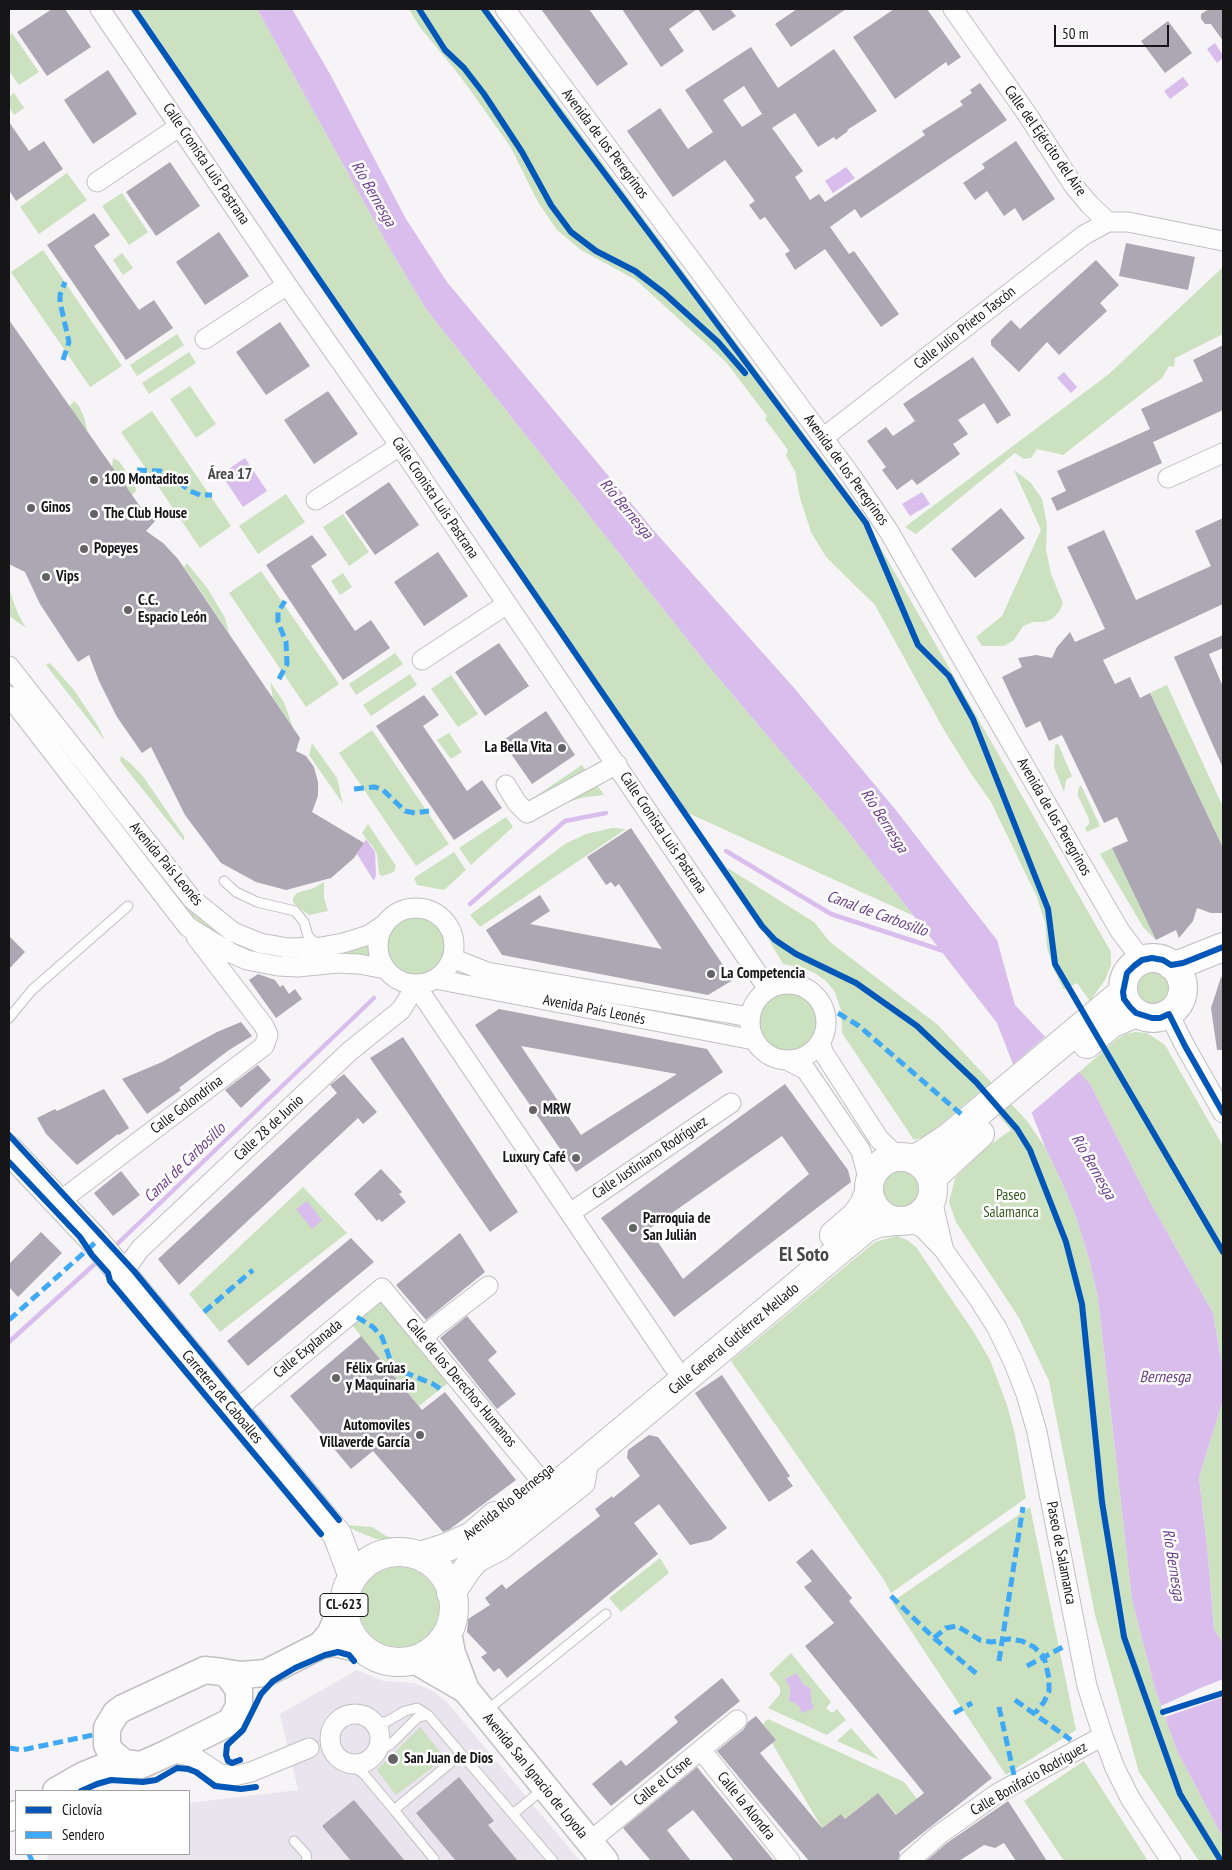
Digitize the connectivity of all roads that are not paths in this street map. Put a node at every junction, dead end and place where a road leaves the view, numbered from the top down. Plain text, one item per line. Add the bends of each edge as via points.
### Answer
1 (100, 9) edge
2 (505, 9) edge
3 (953, 9) edge
4 (180, 126) junction
5 (97, 182) dead end
6 (1108, 222) junction
7 (1223, 241) edge
8 (287, 285) junction
9 (206, 339) dead end
10 (823, 438) junction
11 (400, 446) junction
12 (1223, 452) edge
13 (1168, 478) dead end
14 (316, 500) dead end
15 (507, 604) junction
16 (422, 660) dead end
17 (9, 666) edge
18 (9, 696) edge
19 (616, 764) junction
20 (506, 785) dead end
21 (224, 881) dead end
22 (128, 906) dead end
23 (382, 926) junction
24 (188, 927) junction
25 (1223, 946) edge
26 (321, 947) junction
27 (452, 958) junction
28 (246, 960) junction
29 (1142, 960) junction
30 (1223, 964) edge
31 (385, 969) junction
32 (1177, 975) junction
33 (426, 982) junction
34 (768, 989) junction
35 (239, 991) junction
36 (1130, 1002) junction
37 (1169, 1014) junction
38 (750, 1017) junction
39 (9, 1018) edge
40 (754, 1040) junction
41 (821, 1042) junction
42 (787, 1060) junction
43 (731, 1103) dead end
44 (994, 1110) junction
45 (1223, 1113) edge
46 (9, 1150) edge
47 (905, 1158) junction
48 (869, 1187) junction
49 (932, 1189) junction
50 (59, 1202) junction
51 (570, 1213) junction
52 (902, 1221) junction
53 (943, 1249) junction
54 (111, 1261) junction
55 (488, 1286) dead end
56 (382, 1288) joint
57 (422, 1337) junction
58 (674, 1367) junction
59 (236, 1410) junction
60 (594, 1449) junction
61 (539, 1478) junction
62 (337, 1534) junction
63 (393, 1552) junction
64 (420, 1556) junction
65 (353, 1577) junction
66 (451, 1593) junction
67 (343, 1602) junction
68 (606, 1614) dead end
69 (448, 1633) junction
70 (321, 1645) junction
71 (364, 1650) junction
72 (416, 1661) junction
73 (222, 1672) junction
74 (266, 1673) junction
75 (466, 1690) junction
76 (239, 1707) junction
77 (484, 1712) junction
78 (428, 1715) junction
79 (737, 1720) dead end
80 (372, 1721) junction
81 (213, 1731) junction
82 (106, 1736) junction
83 (1103, 1736) junction
84 (330, 1741) junction
85 (702, 1750) junction
86 (170, 1752) junction
87 (377, 1752) junction
88 (462, 1754) junction
89 (132, 1765) junction
90 (355, 1768) junction
91 (215, 1771) junction
92 (82, 1776) junction
93 (545, 1787) junction
94 (58, 1790) edge
95 (394, 1810) junction
96 (513, 1814) junction
97 (294, 1840) dead end
98 (589, 1842) junction
99 (434, 1860) dead end
100 (308, 1861) edge
101 (553, 1861) edge
102 (605, 1861) edge
103 (790, 1861) edge
104 (909, 1861) edge
105 (1171, 1861) edge

1 - 4 street, Calle Cronista Luis Pastrana
2 - 10 street, Avenida de los Peregrinos
3 - 6 street, Calle del Ejército del Aire via 1074,186
4 - 5 street
4 - 8 street, Calle Cronista Luis Pastrana
6 - 7 street via 1128,222
6 - 10 street, Calle Julio Prieto Tascón via 1084,235
8 - 9 street
8 - 11 street, Calle Cronista Luis Pastrana
10 - 29 street, Avenida de los Peregrinos via 888,530 1120,931
11 - 14 street
11 - 15 street, Calle Cronista Luis Pastrana
12 - 13 street
15 - 16 street
15 - 19 street, Calle Cronista Luis Pastrana
17 - 26 street, Avenida País Leonés via 192,899 226,927 247,939 288,948
18 - 24 street, Avenida País Leonés
19 - 20 street via 527,813
19 - 34 street, Calle Cronista Luis Pastrana
21 - 26 lane via 236,892 257,902 295,911 304,922 308,936
22 - 39 lane via 32,990
23 - 26 street, Avenida País Leonés via 369,935
23 - 27 street via 391,916 404,910 416,907 430,910 449,926 453,941
23 - 31 street via 379,956
24 - 28 street, Avenida País Leonés
24 - 35 street, Calle Golondrina
25 - 32 main road via 1183,963
27 - 33 street via 448,967
27 - 38 street, Avenida País Leonés via 487,972
28 - 31 street, Avenida País Leonés via 278,966 352,964
28 - 35 street via 240,965 237,976
29 - 32 main road via 1163,960
29 - 36 main road via 1127,973
30 - 32 main road
31 - 33 street via 394,978
32 - 37 main road via 1182,996
33 - 40 street, Avenida País Leonés
33 - 51 street via 423,996
33 - 54 street, Calle 28 de Junio via 401,1010 350,1051 140,1249
34 - 38 street via 753,1006
34 - 41 street via 790,983 815,994 827,1017
35 - 50 street, Calle Golondrina via 264,1026 268,1035 264,1046
36 - 37 main road via 1152,1018
36 - 44 main road via 1111,1024 1100,1022
37 - 45 street
38 - 40 street
40 - 42 street via 774,1058
41 - 42 street via 806,1056
41 - 47 street via 823,1052 879,1139
42 - 48 street via 806,1070 861,1151
43 - 51 street, Calle Justiniano Rodríguez
44 - 47 main road via 924,1154
44 - 49 main road
46 - 50 main road, Carretera de Caboalles / CL-623
47 - 48 main road via 887,1159 879,1165 872,1173
47 - 49 main road via 927,1168
48 - 52 main road via 871,1202 877,1211
48 - 58 main road, Calle General Gutiérrez Mellado via 864,1205 855,1217
49 - 52 main road via 926,1210 918,1217
49 - 53 street, Paseo de Salamanca
50 - 54 main road, Carretera de Caboalles / CL-623
51 - 58 street
52 - 53 street, Paseo de Salamanca via 923,1228
52 - 60 main road, Calle General Gutiérrez Mellado via 878,1223 866,1228
53 - 83 street, Paseo de Salamanca via 997,1328 1026,1394 1037,1432 1087,1686
54 - 59 main road, Carretera de Caboalles / CL-623
55 - 57 street
56 - 57 street, Calle de los Derechos Humanos
56 - 59 street, Calle Explanada
57 - 61 street, Calle de los Derechos Humanos
58 - 60 main road, Calle General Gutiérrez Mellado
59 - 62 main road, Carretera de Caboalles / CL-623
60 - 61 main road, Avenida Río Bernesga
60 - 66 main road, Avenida Río Bernesga via 490,1542
61 - 64 main road, Avenida Río Bernesga via 472,1536
62 - 63 main road
62 - 65 main road, Carretera de Caboalles / CL-623
63 - 64 main road
63 - 65 main road, CL-623 via 376,1557
64 - 66 main road via 443,1573
65 - 67 main road, CL-623
66 - 69 main road
67 - 70 main road via 331,1633
67 - 71 main road, CL-623 via 345,1620 352,1636
68 - 77 lane
69 - 72 main road via 439,1645
69 - 75 main road
70 - 71 main road via 335,1643
70 - 74 main road
71 - 72 main road, CL-623 via 379,1659 398,1663
72 - 75 main road
73 - 74 main road via 241,1675
73 - 76 main road via 239,1690
73 - 82 main road via 205,1670 123,1708 110,1720
74 - 76 main road via 247,1692
75 - 77 main road, Avenida San Ignacio de Loyola
76 - 81 main road via 230,1722
77 - 93 main road, Avenida San Ignacio de Loyola
78 - 80 lane via 417,1708 386,1722
78 - 87 lane via 418,1717 391,1744
78 - 88 lane
79 - 85 street, Calle el Cisne
80 - 84 street via 358,1714 350,1715 336,1722
80 - 87 street via 380,1735
81 - 86 main road
81 - 91 street via 206,1746 208,1760
82 - 89 main road via 111,1752 124,1763
82 - 92 main road via 102,1749
83 - 104 street, Calle Bonifacio Rodríguez via 998,1793 940,1834
83 - 105 street, Paseo de Salamanca via 1130,1798
84 - 90 street via 335,1755
84 - 91 street via 241,1775
85 - 98 street, Calle el Cisne
85 - 103 street, Calle la Alondra
86 - 89 main road via 149,1762
86 - 91 street via 194,1757
87 - 90 street
88 - 95 lane
88 - 96 lane
89 - 92 main road via 104,1767
90 - 95 lane
92 - 94 main road
93 - 96 lane
93 - 98 main road, Avenida San Ignacio de Loyola
95 - 99 lane
96 - 101 lane
97 - 100 lane
98 - 102 main road, Avenida San Ignacio de Loyola

